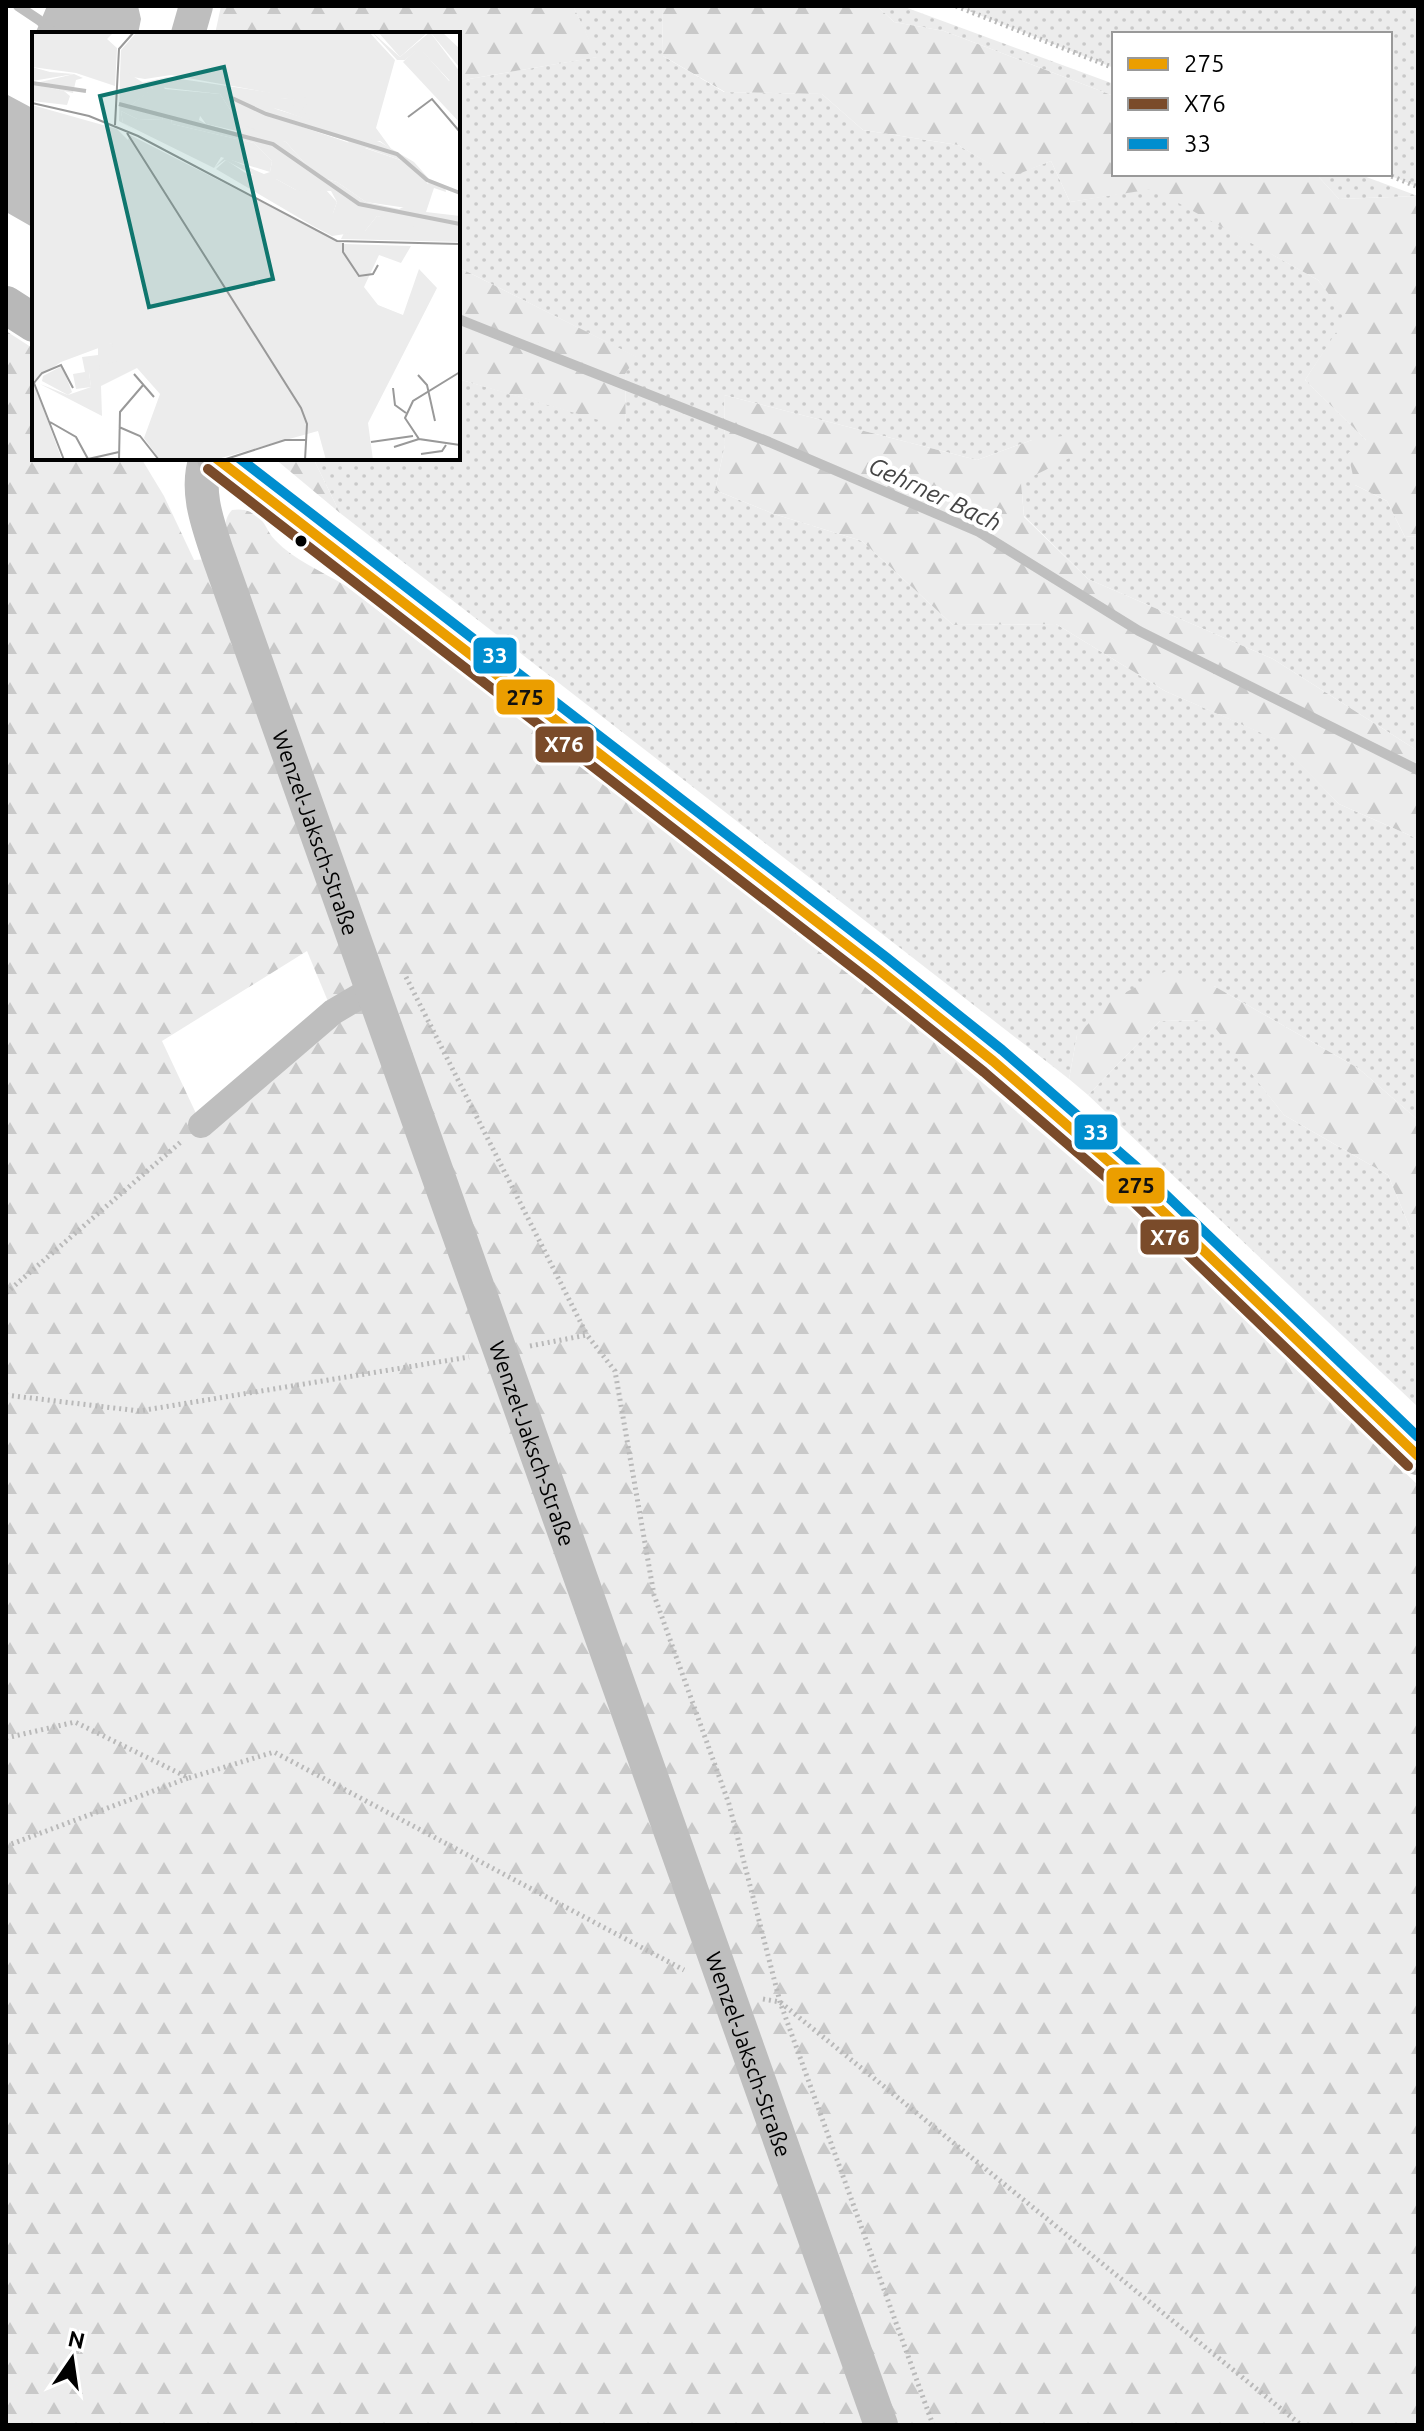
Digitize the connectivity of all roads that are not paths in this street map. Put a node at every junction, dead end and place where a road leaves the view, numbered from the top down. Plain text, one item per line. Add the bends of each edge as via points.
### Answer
1 (196, 6) edge
2 (189, 32) edge
3 (6, 305) edge
4 (32, 322) edge
5 (205, 460) edge
6 (219, 460) edge
7 (372, 989) junction
8 (201, 1125) road end
9 (1418, 1456) edge
10 (881, 2425) edge

1 - 2 street
3 - 4 main road
5 - 7 street, Wenzel-Jaksch-Straße via 206,518
6 - 9 main road via 993,1061 1130,1180
7 - 8 street via 333,1012
7 - 10 street, Wenzel-Jaksch-Straße

